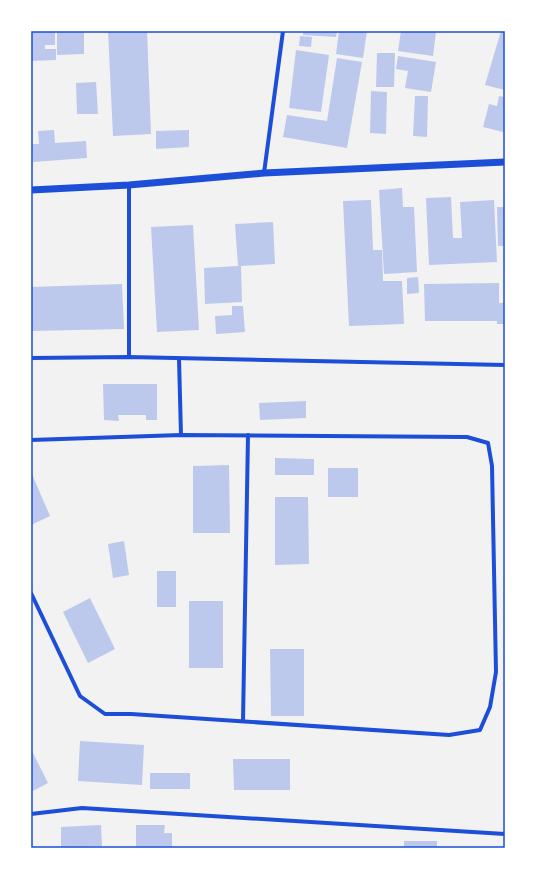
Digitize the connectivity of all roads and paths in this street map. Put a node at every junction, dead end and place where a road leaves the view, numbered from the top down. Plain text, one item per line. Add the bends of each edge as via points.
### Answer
1 (283, 31) edge
2 (505, 162) edge
3 (264, 173) junction
4 (129, 184) junction
5 (31, 190) edge
6 (31, 358) edge
7 (129, 358) junction
8 (179, 359) junction
9 (505, 365) edge
10 (181, 435) junction
11 (248, 436) junction
12 (31, 440) edge
13 (31, 593) edge
14 (243, 721) junction
15 (31, 814) edge
16 (505, 834) edge

1 - 3 street
2 - 3 street
3 - 4 street
4 - 5 street
4 - 7 street
6 - 7 street
7 - 8 street
8 - 9 street
8 - 10 street
10 - 11 street
10 - 12 street
11 - 14 street
11 - 14 street via 467,438 488,443 492,466 496,672 490,707 480,730 449,735
13 - 14 street via 80,696 104,714
15 - 16 street via 82,808

